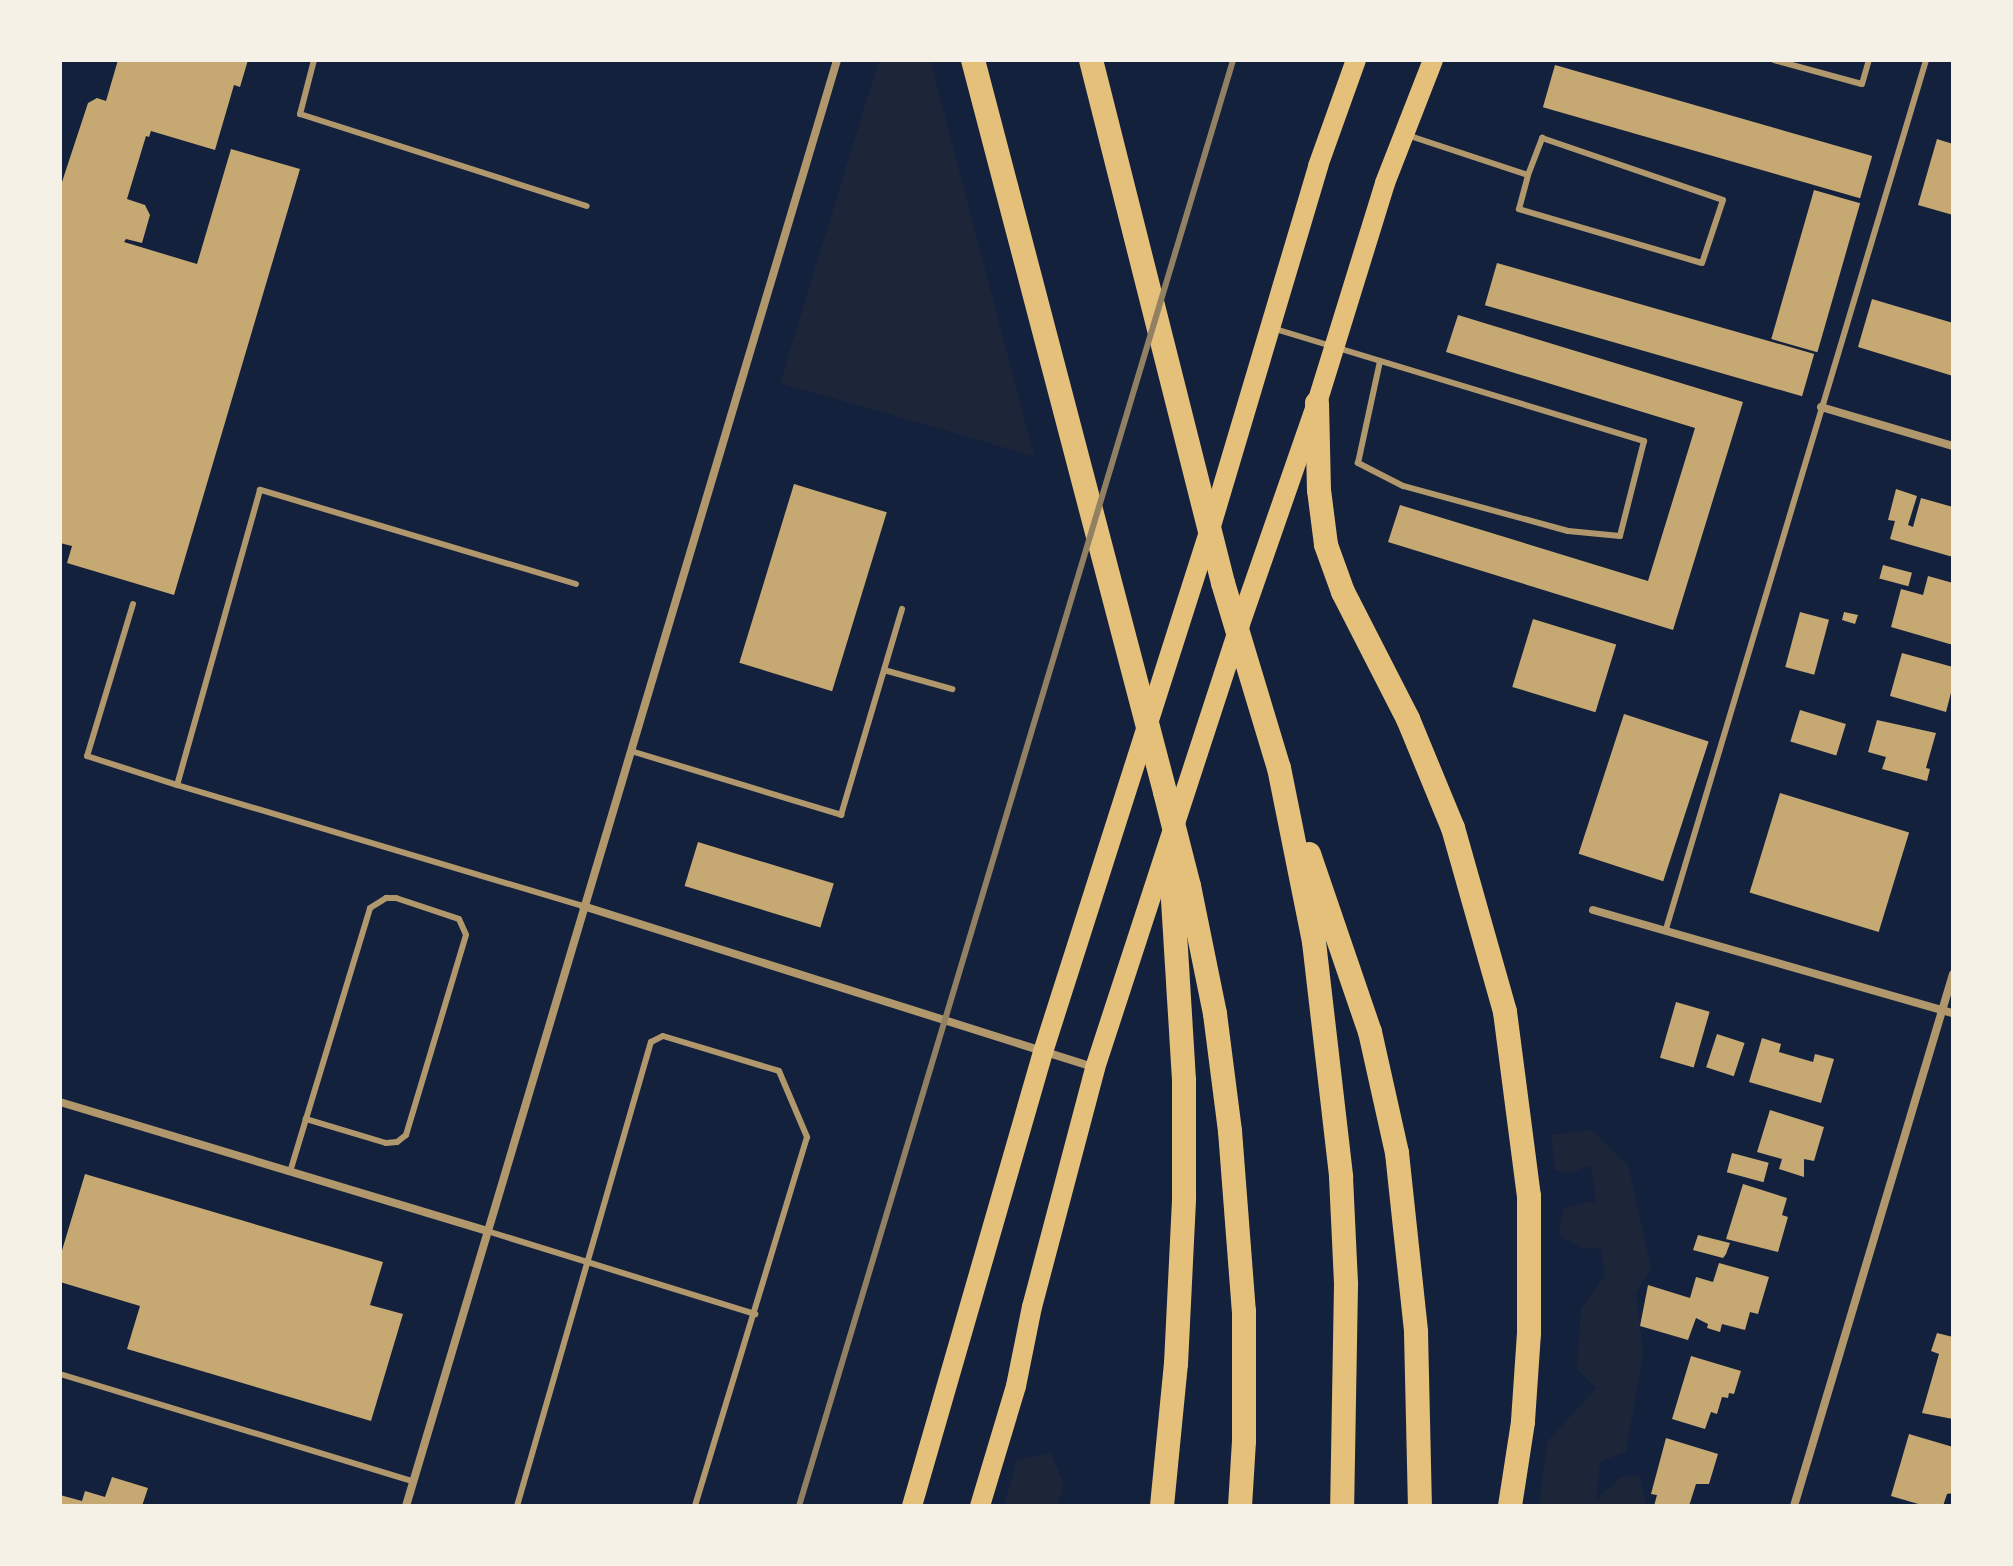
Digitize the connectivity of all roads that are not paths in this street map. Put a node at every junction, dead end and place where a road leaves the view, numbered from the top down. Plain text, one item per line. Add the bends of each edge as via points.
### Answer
1 (314, 60) edge
2 (837, 60) edge
3 (973, 60) edge
4 (1091, 60) edge
5 (1356, 60) edge
6 (1433, 60) edge
7 (1774, 60) edge
8 (1869, 60) edge
9 (1926, 60) edge
10 (1404, 134) junction
11 (1528, 175) junction
12 (587, 206) dead end
13 (1271, 328) junction
14 (1335, 346) junction
15 (1380, 361) junction
16 (1317, 403) junction
17 (1821, 407) junction
18 (1953, 446) edge
19 (576, 584) dead end
20 (133, 604) dead end
21 (902, 609) dead end
22 (884, 670) junction
23 (952, 689) dead end
24 (631, 751) junction
25 (1279, 768) junction
26 (177, 785) junction
27 (1165, 792) junction
28 (583, 906) junction
29 (1593, 910) dead end
30 (1666, 929) junction
31 (1953, 974) edge
32 (1942, 1010) junction
33 (1953, 1013) edge
34 (1043, 1052) junction
35 (1095, 1068) junction
36 (61, 1104) edge
37 (306, 1119) junction
38 (290, 1172) junction
39 (487, 1231) junction
40 (586, 1262) junction
41 (755, 1314) junction
42 (60, 1374) edge
43 (413, 1481) junction
44 (406, 1506) edge
45 (517, 1506) edge
46 (695, 1506) edge
47 (912, 1506) edge
48 (980, 1506) edge
49 (1162, 1506) edge
50 (1240, 1506) edge
51 (1342, 1506) edge
52 (1420, 1506) edge
53 (1510, 1506) edge
54 (1794, 1506) edge

1 - 12 lane via 300,114
2 - 24 street
3 - 27 highway
4 - 25 highway via 1223,583
5 - 13 main road via 1318,166
6 - 10 main road
7 - 8 lane via 1862,84
9 - 17 lane
10 - 11 lane
10 - 14 main road
11 - 11 lane via 1542,138 1723,200 1702,263 1519,209
13 - 14 lane
13 - 34 main road
14 - 15 lane
14 - 16 main road
15 - 15 lane via 1644,441 1620,536 1568,531 1403,486 1358,463
16 - 35 main road
16 - 53 highway via 1326,545 1453,828 1505,1012 1529,1196 1529,1333
17 - 18 street
17 - 30 lane
19 - 26 lane via 260,490
20 - 26 lane via 87,756
21 - 22 lane
22 - 23 lane
22 - 24 lane via 841,815
24 - 28 street
25 - 51 highway via 1314,942 1341,1177 1346,1285
25 - 52 highway via 1370,1032 1397,1153 1416,1332
26 - 28 lane
27 - 49 highway via 1184,1080 1181,1259
27 - 50 highway via 1215,1014 1230,1131 1244,1311
28 - 34 street
28 - 39 street
29 - 30 street
30 - 32 street
31 - 32 street
32 - 33 street
32 - 54 street
34 - 35 street
34 - 47 main road
35 - 48 main road via 1016,1386
36 - 38 street
37 - 37 lane via 370,908 396,898 459,919 466,935 406,1135 386,1143
37 - 38 lane
38 - 39 street
39 - 40 lane
39 - 43 street
40 - 41 lane
40 - 41 lane via 651,1042 663,1036 779,1071 807,1137
40 - 45 lane
41 - 46 lane
42 - 43 lane
43 - 44 street

